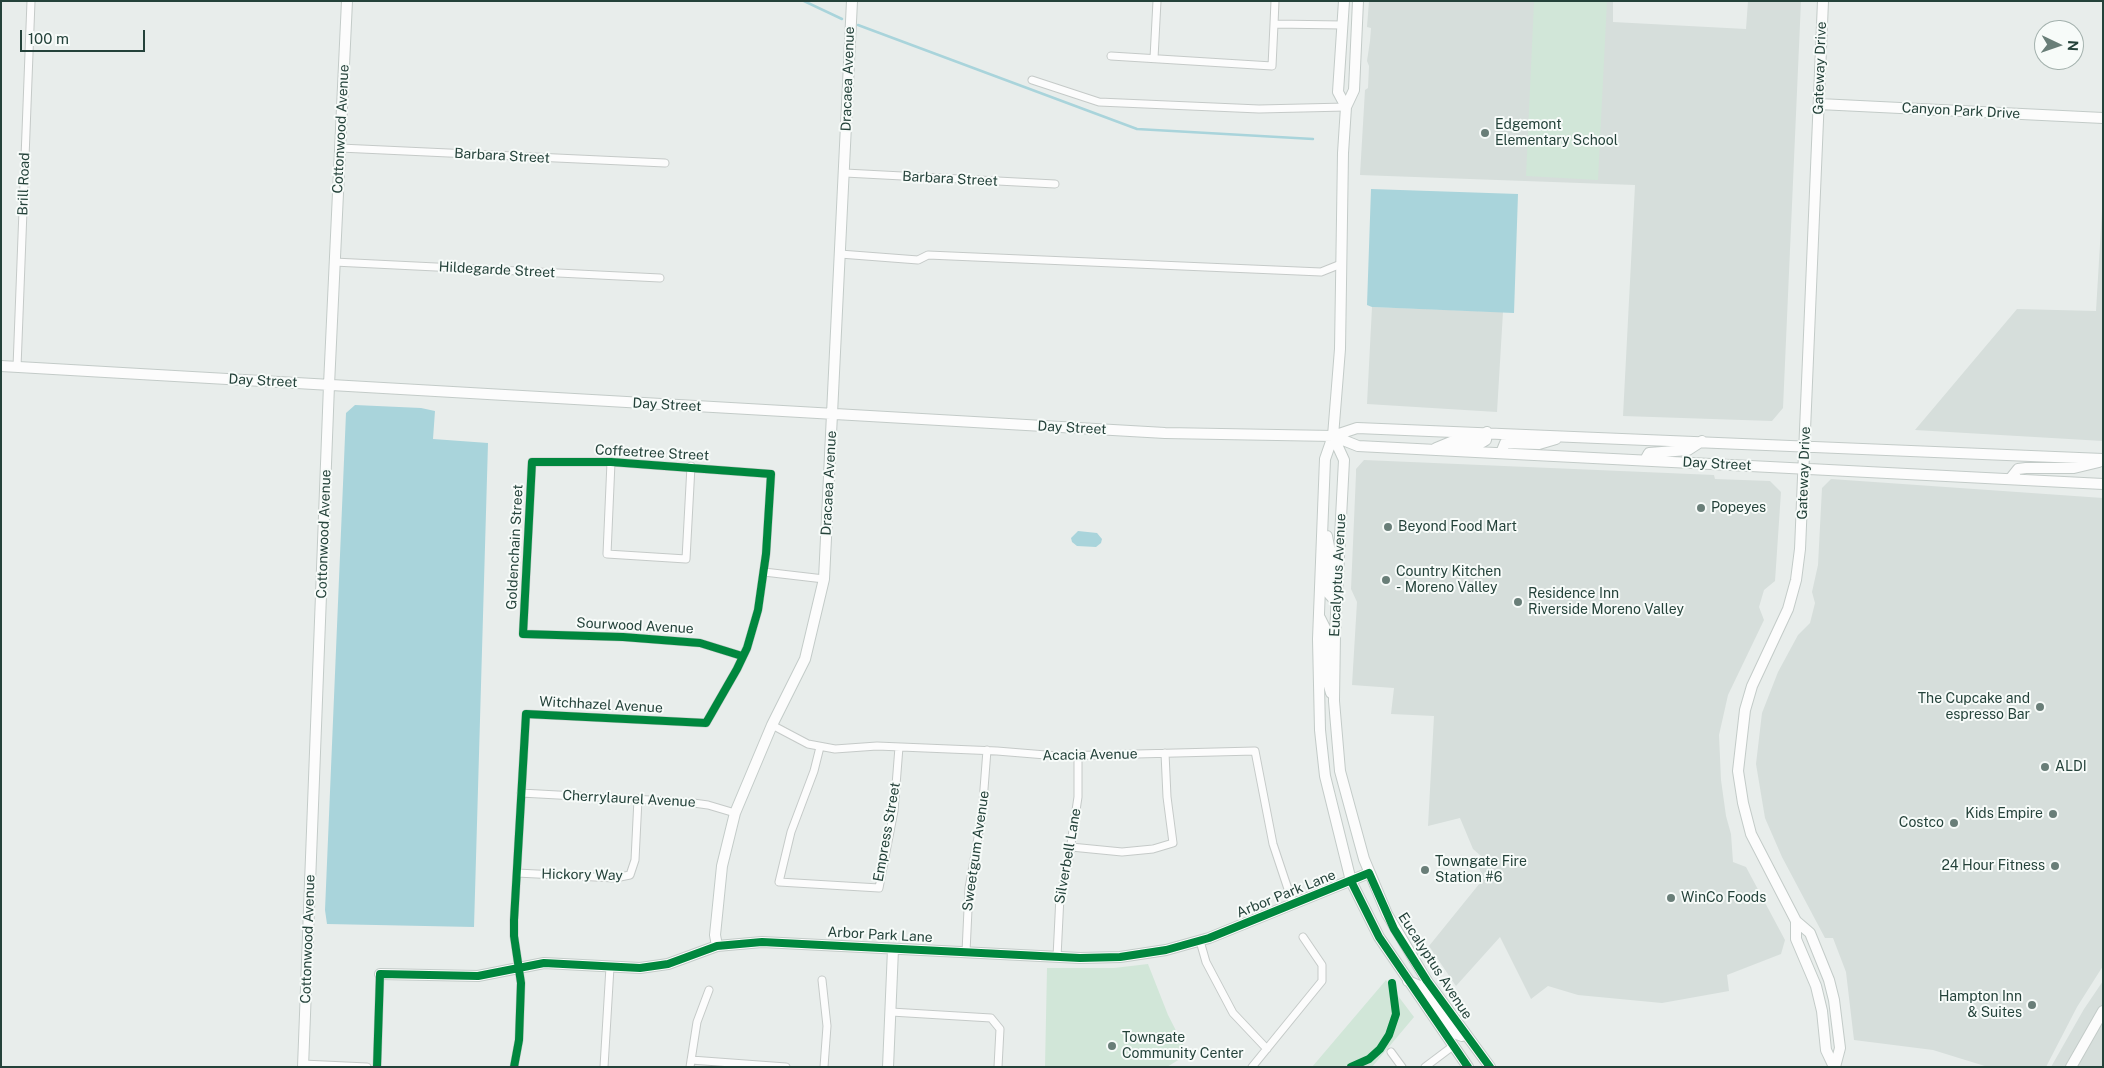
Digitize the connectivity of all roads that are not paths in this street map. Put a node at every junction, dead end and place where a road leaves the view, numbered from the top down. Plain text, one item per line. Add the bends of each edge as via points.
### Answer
1 (31, 1) edge
2 (347, 1) edge
3 (852, 1) edge
4 (1157, 1) edge
5 (1275, 1) edge
6 (1344, 1) edge
7 (1358, 1) edge
8 (1823, 1) edge
9 (1274, 24) junction
10 (1342, 25) junction
11 (1111, 56) dead end
12 (1154, 58) junction
13 (1032, 80) dead end
14 (1819, 104) junction
15 (1346, 107) junction
16 (2103, 118) edge
17 (340, 148) junction
18 (665, 163) dead end
19 (845, 173) junction
20 (1055, 184) dead end
21 (840, 254) junction
22 (334, 262) junction
23 (1341, 264) junction
24 (660, 278) dead end
25 (1, 366) edge
26 (17, 367) junction
27 (329, 385) junction
28 (832, 415) junction
29 (1486, 432) junction
30 (1333, 436) junction
31 (1566, 437) junction
32 (1702, 441) junction
33 (1805, 445) junction
34 (1433, 450) junction
35 (1501, 453) junction
36 (1645, 460) junction
37 (2103, 460) edge
38 (532, 462) joint
39 (612, 462) junction
40 (691, 466) junction
41 (1804, 467) junction
42 (771, 474) joint
43 (2010, 478) junction
44 (2103, 484) edge
45 (1324, 518) junction
46 (764, 572) junction
47 (824, 579) junction
48 (1337, 603) junction
49 (1319, 615) junction
50 (523, 634) joint
51 (742, 656) junction
52 (1334, 701) junction
53 (772, 725) junction
54 (899, 747) junction
55 (820, 748) junction
56 (987, 750) junction
57 (1165, 753) junction
58 (1078, 756) junction
59 (521, 794) junction
60 (638, 799) junction
61 (735, 813) junction
62 (1071, 847) junction
63 (517, 873) junction
64 (1369, 873) junction
65 (1351, 881) junction
66 (1293, 904) junction
67 (1796, 921) junction
68 (1303, 937) dead end
69 (1200, 940) junction
70 (717, 946) junction
71 (893, 948) junction
72 (966, 952) junction
73 (1057, 957) junction
74 (519, 967) junction
75 (610, 967) junction
76 (380, 974) joint
77 (822, 980) dead end
78 (1408, 981) junction
79 (709, 990) dead end
80 (2103, 1011) edge
81 (890, 1012) junction
82 (1470, 1041) junction
83 (1453, 1046) junction
84 (1268, 1049) junction
85 (1391, 1052) dead end
86 (691, 1063) edge
87 (303, 1065) edge
88 (367, 1067) edge
89 (377, 1067) edge
90 (514, 1067) edge
91 (604, 1067) edge
92 (786, 1067) edge
93 (824, 1067) edge
94 (888, 1067) edge
95 (998, 1067) edge
96 (1252, 1067) edge
97 (1402, 1067) edge
98 (1425, 1067) edge
99 (1468, 1067) edge
100 (1481, 1067) edge
101 (1490, 1067) edge
102 (1835, 1067) edge
103 (2071, 1067) edge

1 - 26 street, Brill Road
2 - 17 main road, Cottonwood Avenue
3 - 19 main road, Dracaea Avenue
4 - 12 street
5 - 9 street
6 - 10 main road, Eucalyptus Avenue
7 - 15 main road, Eucalyptus Avenue via 1354,90
8 - 14 main road, Gateway Drive
9 - 10 street
9 - 12 street via 1272,66
10 - 15 main road, Eucalyptus Avenue via 1338,92
11 - 12 street
13 - 15 street via 1099,102 1259,109
14 - 16 main road, Canyon Park Drive
14 - 33 main road, Gateway Drive
15 - 23 main road, Eucalyptus Avenue
17 - 18 street, Barbara Street
17 - 22 main road, Cottonwood Avenue
19 - 20 street, Barbara Street
19 - 21 main road, Dracaea Avenue
21 - 23 street via 918,260 928,255 1321,272
21 - 28 main road, Dracaea Avenue
22 - 24 street, Hildegarde Street
22 - 27 main road, Cottonwood Avenue
23 - 30 main road, Eucalyptus Avenue via 1340,349
25 - 26 main road, Day Street
26 - 27 main road, Day Street
27 - 28 main road, Day Street
27 - 87 main road, Cottonwood Avenue
28 - 30 main road, Day Street via 1165,433
28 - 47 main road, Dracaea Avenue
29 - 30 main road, Day Street via 1357,428
29 - 31 main road, Day Street
29 - 34 main road via 1486,440 1481,443 1453,441
30 - 34 main road, Day Street via 1358,446
30 - 45 main road, Eucalyptus Avenue via 1326,459
30 - 48 main road, Eucalyptus Avenue via 1344,460
31 - 32 main road, Day Street
31 - 35 main road via 1539,444 1505,443
32 - 33 main road, Day Street
32 - 36 main road via 1688,450 1649,453
33 - 37 main road, Day Street
33 - 41 main road, Gateway Drive
34 - 35 main road, Day Street
35 - 36 main road, Day Street
36 - 41 main road, Day Street
37 - 43 main road via 2074,468 2018,469
38 - 39 street, Coffeetree Street
38 - 50 street, Goldenchain Street
39 - 40 street, Coffeetree Street
39 - 40 street via 607,554 686,558
40 - 42 street, Coffeetree Street
41 - 43 main road, Day Street
41 - 67 main road, Gateway Drive via 1796,580 1788,610 1752,686 1745,710 1738,771 1751,834
42 - 46 street, Witchhazel Avenue
43 - 44 main road, Day Street
45 - 48 main road via 1330,552 1328,594
45 - 49 main road, Eucalyptus Avenue
46 - 47 street
46 - 51 street, Witchhazel Avenue via 758,610
47 - 53 main road, Dracaea Avenue via 805,659
48 - 52 main road, Eucalyptus Avenue
49 - 52 main road via 1328,634 1326,675
49 - 65 main road, Eucalyptus Avenue via 1318,707 1325,776
50 - 51 street, Sourwood Avenue via 700,643
51 - 59 street, Witchhazel Avenue via 706,723 526,714
52 - 64 main road, Eucalyptus Avenue via 1340,771
53 - 55 street, Acacia Avenue
53 - 61 main road, Dracaea Avenue
54 - 55 street, Acacia Avenue
54 - 55 street, Empress Street via 894,811 879,888 779,882 791,832
54 - 56 street, Acacia Avenue
56 - 58 street, Acacia Avenue
56 - 72 street, Sweetgum Avenue via 982,815 969,888
57 - 58 street, Acacia Avenue
57 - 62 street via 1174,844 1122,852
57 - 66 street, Acacia Avenue via 1256,751 1270,828
58 - 62 street, Silverbell Lane via 1078,797
59 - 60 street, Cherrylaurel Avenue
59 - 63 street, Witchhazel Avenue
60 - 61 street, Cherrylaurel Avenue via 697,803
60 - 63 street, Hickory Way via 635,860 630,875 614,878
61 - 70 main road, Dracaea Avenue via 722,866 715,935
62 - 73 street, Silverbell Lane via 1060,896
63 - 74 street, Witchhazel Avenue via 514,936
64 - 65 main road, Arbor Park Lane
64 - 82 main road, Eucalyptus Avenue via 1394,929
65 - 66 main road, Arbor Park Lane
65 - 78 main road, Eucalyptus Avenue via 1379,937
66 - 69 main road, Arbor Park Lane
67 - 102 main road, Gateway Drive via 1796,939 1816,986 1826,1050
67 - 102 main road, Gateway Drive via 1810,933 1829,980 1840,1048
68 - 84 street via 1322,966 1322,981
69 - 73 main road, Arbor Park Lane via 1166,950 1124,956
69 - 84 street via 1206,962 1233,1014
70 - 71 main road, Arbor Park Lane via 762,942
70 - 75 main road, Arbor Park Lane via 668,964 640,968
71 - 72 main road, Arbor Park Lane
71 - 81 main road
72 - 73 main road, Arbor Park Lane
74 - 75 main road, Arbor Park Lane via 544,963
74 - 76 main road, Arbor Park Lane via 478,976
74 - 90 street, Witchhazel Avenue via 521,1018
75 - 91 street
76 - 89 street
77 - 93 street via 827,1026
78 - 82 main road via 1420,986 1457,1034
78 - 83 main road, Eucalyptus Avenue
79 - 86 street via 697,1022
80 - 103 main road
81 - 94 main road
81 - 95 street via 991,1018 1000,1029
82 - 101 main road, Eucalyptus Avenue
83 - 98 street
83 - 99 main road, Eucalyptus Avenue
83 - 100 main road via 1466,1046
84 - 96 street
85 - 97 street
86 - 92 street
87 - 88 street

